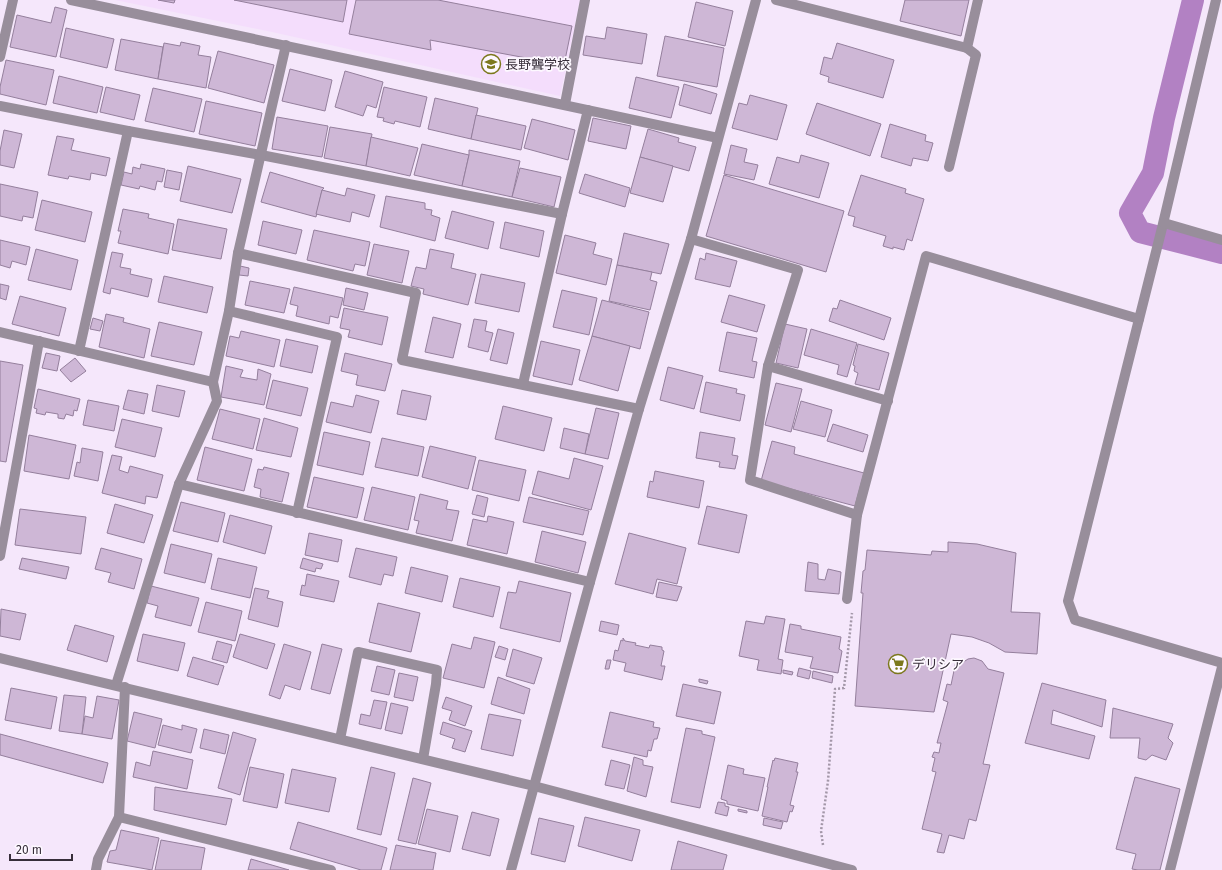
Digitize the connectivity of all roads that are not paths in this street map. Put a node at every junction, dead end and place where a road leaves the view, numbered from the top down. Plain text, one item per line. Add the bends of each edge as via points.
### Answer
1 (13, 0) edge
2 (71, 0) edge
3 (585, 0) edge
4 (756, 0) edge
5 (776, 0) edge
6 (978, 0) edge
7 (1216, 0) edge
8 (286, 45) junction
9 (967, 48) junction
10 (0, 57) edge
11 (565, 104) junction
12 (0, 106) edge
13 (588, 110) junction
14 (128, 132) junction
15 (718, 138) junction
16 (261, 155) junction
17 (949, 167) dead end
18 (562, 214) junction
19 (1163, 226) junction
20 (691, 239) junction
21 (1222, 240) edge
22 (238, 252) junction
23 (229, 311) junction
24 (1139, 319) junction
25 (0, 332) edge
26 (39, 341) junction
27 (79, 351) junction
28 (768, 366) junction
29 (213, 382) junction
30 (523, 384) junction
31 (888, 401) junction
32 (639, 409) junction
33 (179, 484) junction
34 (297, 513) junction
35 (857, 515) junction
36 (0, 556) edge
37 (590, 582) junction
38 (847, 599) road end
39 (0, 658) edge
40 (1222, 663) edge
41 (1222, 667) edge
42 (120, 686) junction
43 (340, 739) junction
44 (423, 759) junction
45 (534, 786) junction
46 (119, 816) junction
47 (96, 870) edge
48 (331, 870) edge
49 (511, 870) edge
50 (852, 870) edge
51 (1170, 870) edge

1 - 10 street
2 - 8 street
3 - 11 street
4 - 15 street
5 - 9 street
6 - 9 street
7 - 19 street
8 - 11 street
8 - 16 street
9 - 17 street via 976,55
11 - 13 street
12 - 14 street
13 - 15 street
13 - 18 street
14 - 16 street
14 - 27 street
15 - 20 street
16 - 18 street
16 - 22 street
18 - 30 street
19 - 21 street
19 - 24 street
20 - 28 street via 798,270
20 - 32 street
22 - 23 street
22 - 30 street via 416,292 402,360
23 - 29 street
23 - 34 street via 337,337
24 - 31 street via 926,256
24 - 40 street via 1068,601 1075,620
25 - 26 street
26 - 27 street
26 - 36 street
27 - 29 street
28 - 31 street
28 - 35 street via 750,480
29 - 33 street via 217,401
30 - 32 street
31 - 35 street
32 - 37 street
33 - 34 street
33 - 42 street
34 - 37 street
35 - 38 street
37 - 45 street
39 - 42 street
41 - 51 street
42 - 43 street
42 - 46 street
43 - 44 street
43 - 44 street via 358,652 437,670
44 - 45 street
45 - 49 street
45 - 50 street
46 - 47 street via 98,859
46 - 48 street

